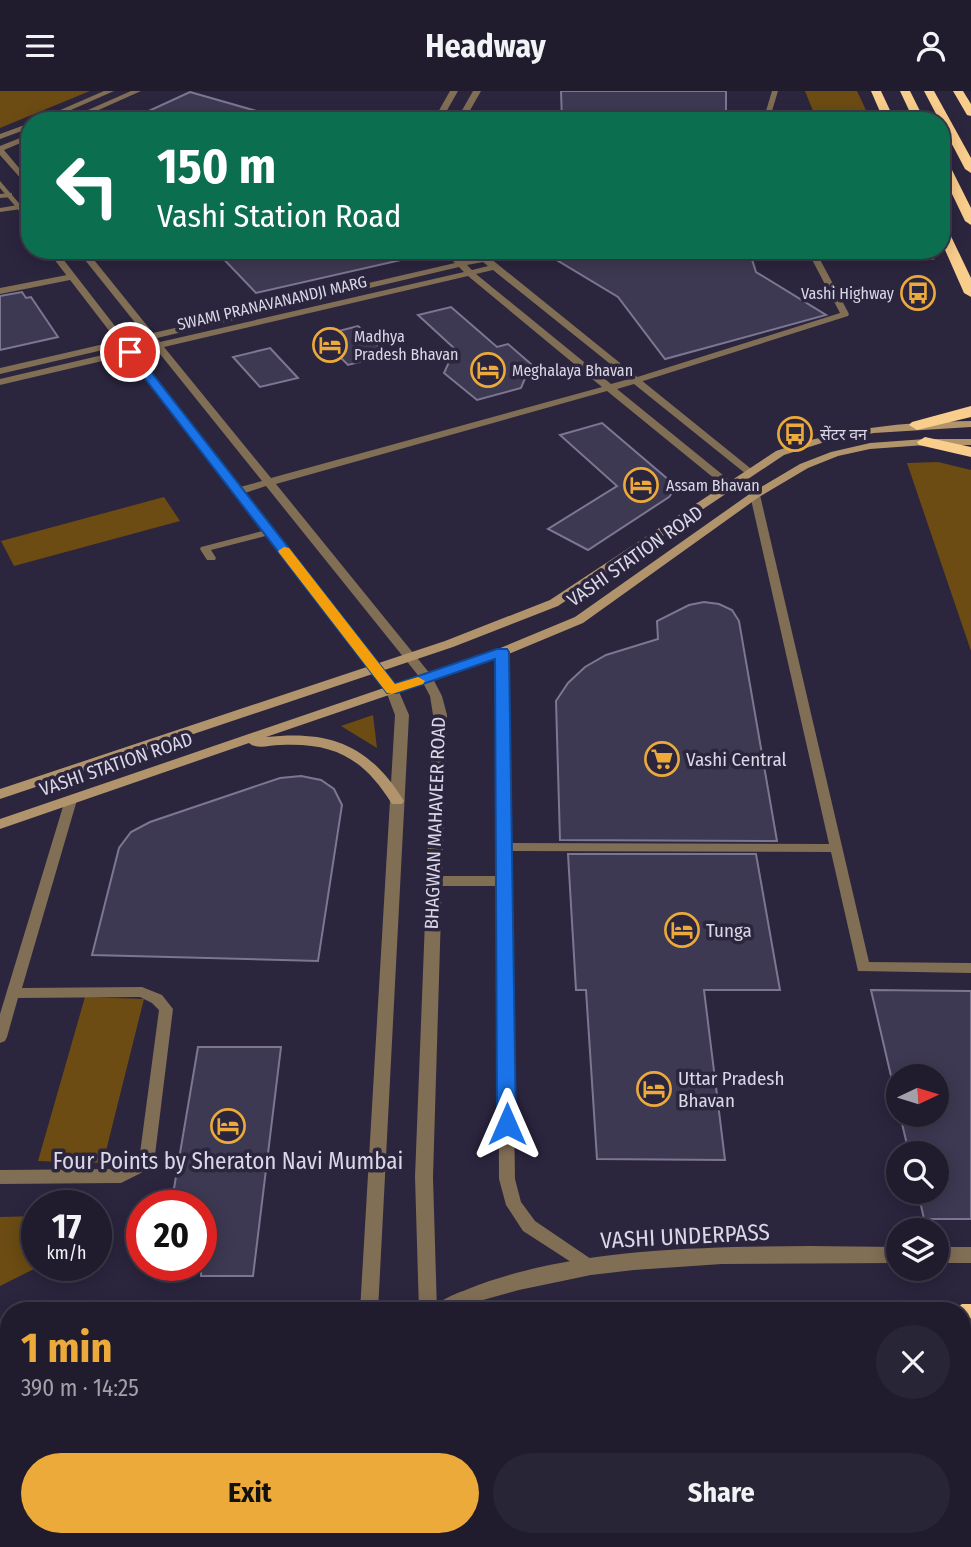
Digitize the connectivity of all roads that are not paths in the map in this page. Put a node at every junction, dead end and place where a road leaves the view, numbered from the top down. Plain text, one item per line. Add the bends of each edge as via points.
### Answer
1 (110, 91) edge
2 (137, 91) edge
3 (454, 91) edge
4 (477, 91) edge
5 (775, 91) edge
6 (876, 91) edge
7 (905, 91) edge
8 (929, 91) edge
9 (958, 91) edge
10 (60, 112) edge
11 (87, 112) edge
12 (442, 112) edge
13 (465, 112) edge
14 (769, 112) edge
15 (886, 112) edge
16 (916, 112) edge
17 (940, 112) edge
18 (971, 113) edge
19 (21, 129) edge
20 (950, 130) edge
21 (0, 137) edge
22 (21, 140) edge
23 (0, 150) edge
24 (971, 169) edge
25 (21, 176) edge
26 (950, 178) edge
27 (0, 183) edge
28 (5, 195) edge
29 (18, 207) junction
30 (0, 210) edge
31 (21, 211) edge
32 (971, 221) edge
33 (950, 247) edge
34 (58, 259) edge
35 (88, 259) edge
36 (455, 259) edge
37 (484, 259) joint
38 (816, 259) edge
39 (460, 264) junction
40 (495, 267) junction
41 (470, 273) junction
42 (72, 277) junction
43 (0, 292) edge
44 (971, 293) edge
45 (154, 341) junction
46 (126, 347) junction
47 (0, 370) edge
48 (0, 381) edge
49 (634, 381) junction
50 (610, 388) junction
51 (971, 411) edge
52 (971, 424) edge
53 (917, 425) junction
54 (925, 442) junction
55 (971, 442) edge
56 (971, 452) edge
57 (750, 472) junction
58 (269, 482) junction
59 (730, 486) junction
60 (238, 491) junction
61 (755, 495) junction
62 (270, 532) junction
63 (632, 551) junction
64 (211, 558) dead end
65 (661, 564) junction
66 (502, 652) junction
67 (410, 657) junction
68 (376, 669) junction
69 (427, 678) junction
70 (392, 690) junction
71 (223, 748) junction
72 (0, 794) edge
73 (71, 800) junction
74 (397, 801) junction
75 (0, 824) edge
76 (504, 847) junction
77 (836, 848) junction
78 (434, 881) junction
79 (504, 881) junction
80 (971, 968) edge
81 (14, 993) junction
82 (0, 1037) edge
83 (0, 1177) edge
84 (886, 1255) edge
85 (949, 1255) edge
86 (971, 1255) edge
87 (588, 1266) junction
88 (369, 1302) edge
89 (428, 1302) edge
90 (457, 1302) edge

1 - 10 street
2 - 11 street
3 - 12 street
4 - 13 street
5 - 14 lane
6 - 15 highway
7 - 16 highway
8 - 17 highway
9 - 18 highway
19 - 21 street
20 - 24 highway
22 - 23 street
23 - 25 street
26 - 32 highway
27 - 28 street
28 - 29 street
29 - 30 street
29 - 31 street
33 - 44 highway
34 - 42 street, BHAGWAN MAHAVEER ROAD
35 - 45 street, BHAGWAN MAHAVEER ROAD
36 - 39 street
37 - 39 street, SWAMI PRANAVANANDJI MARG
37 - 40 street
38 - 49 lane via 845,314
39 - 41 street
39 - 45 street, SWAMI PRANAVANANDJI MARG
40 - 41 street, SWAMI PRANAVANANDJI MARG
40 - 49 street
41 - 45 street, SWAMI PRANAVANANDJI MARG
41 - 50 street
42 - 43 street
42 - 46 street, BHAGWAN MAHAVEER ROAD
45 - 46 street, SWAMI PRANAVANANDJI MARG
45 - 58 street, BHAGWAN MAHAVEER ROAD
46 - 47 street, SWAMI PRANAVANANDJI MARG
46 - 48 street, SWAMI PRANAVANANDJI MARG
46 - 60 street, BHAGWAN MAHAVEER ROAD
49 - 50 street
49 - 57 street
50 - 58 street
50 - 59 street
51 - 53 highway
52 - 53 main road, VASHI STATION ROAD
53 - 57 main road, VASHI STATION ROAD via 816,439 780,453
54 - 55 main road, VASHI STATION ROAD
54 - 56 highway
54 - 61 main road, VASHI STATION ROAD via 835,454
57 - 59 main road, VASHI STATION ROAD
58 - 60 street
58 - 67 street, BHAGWAN MAHAVEER ROAD
59 - 63 main road, VASHI STATION ROAD
60 - 62 street, BHAGWAN MAHAVEER ROAD
61 - 65 main road, VASHI STATION ROAD
61 - 77 lane
62 - 64 lane via 205,549
62 - 68 street, BHAGWAN MAHAVEER ROAD
63 - 65 main road
63 - 67 main road, VASHI STATION ROAD via 554,603
65 - 66 main road, VASHI STATION ROAD via 579,619
66 - 69 main road, VASHI STATION ROAD
66 - 76 lane
67 - 68 main road, VASHI STATION ROAD
67 - 69 street, BHAGWAN MAHAVEER ROAD
68 - 70 street, BHAGWAN MAHAVEER ROAD
68 - 72 main road, VASHI STATION ROAD
69 - 70 main road, VASHI STATION ROAD
69 - 78 street, BHAGWAN MAHAVEER ROAD via 440,715
70 - 71 main road, VASHI STATION ROAD
70 - 74 street, BHAGWAN MAHAVEER ROAD via 402,715
71 - 73 main road, VASHI STATION ROAD
71 - 74 main road via 279,741 326,743 370,762
73 - 75 main road, VASHI STATION ROAD
73 - 81 lane
74 - 88 street, BHAGWAN MAHAVEER ROAD
76 - 77 lane
76 - 79 lane
77 - 80 lane via 863,967
78 - 79 lane
78 - 89 street, BHAGWAN MAHAVEER ROAD via 424,1177
79 - 87 lane via 507,1179 514,1205 529,1226
81 - 82 lane
81 - 83 lane via 142,992 166,1009 147,1155 136,1168 121,1176
84 - 87 street, VASHI UNDERPASS via 688,1255
85 - 86 street
87 - 90 street, VASHI UNDERPASS via 502,1284

